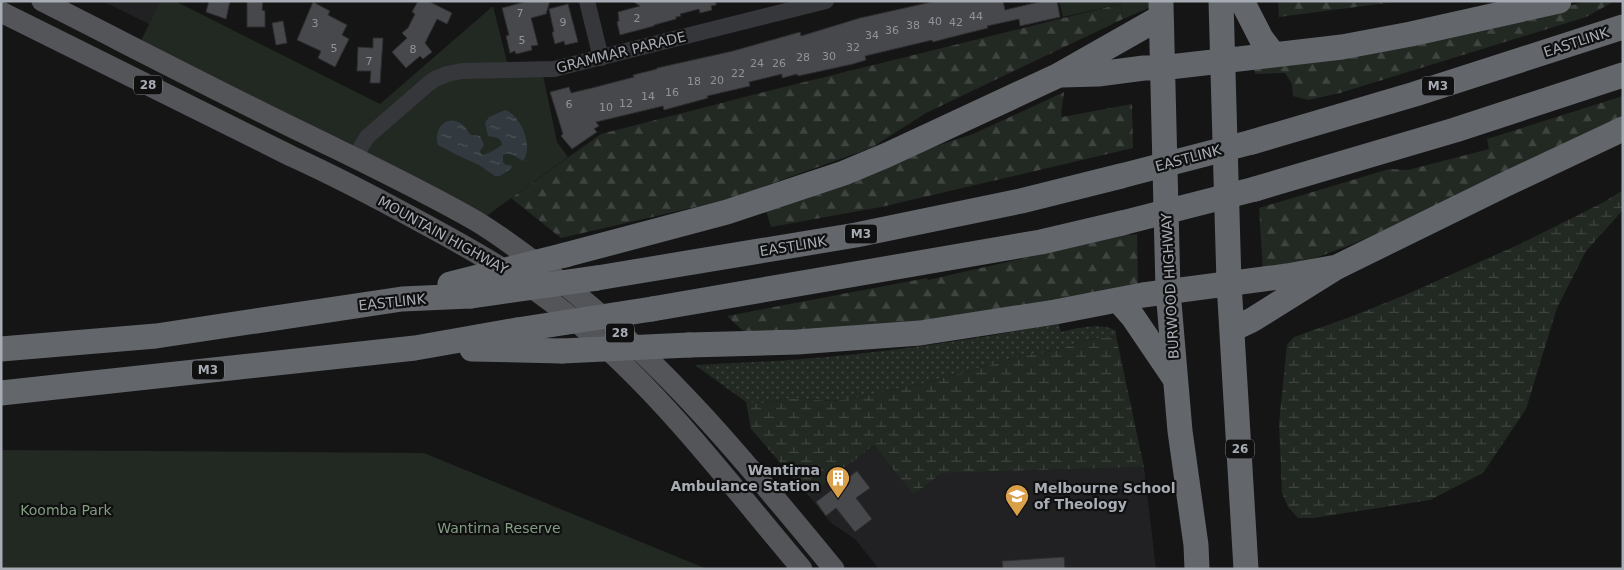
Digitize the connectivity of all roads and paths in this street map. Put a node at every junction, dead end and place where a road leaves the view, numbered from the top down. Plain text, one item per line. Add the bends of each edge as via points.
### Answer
1 (42, 1) edge
2 (587, 1) edge
3 (826, 1) edge
4 (1221, 1) edge
5 (1242, 1) edge
6 (1558, 1) edge
7 (1161, 9) edge
8 (1, 12) edge
9 (1623, 27) edge
10 (1274, 55) junction
11 (151, 56) junction
12 (601, 58) junction
13 (1223, 61) junction
14 (1161, 68) junction
15 (1623, 75) edge
16 (1057, 76) junction
17 (140, 81) junction
18 (1623, 129) edge
19 (355, 157) junction
20 (334, 176) junction
21 (1337, 267) junction
22 (1229, 283) junction
23 (460, 290) junction
24 (1168, 291) junction
25 (1118, 300) junction
26 (1233, 329) junction
27 (414, 348) junction
28 (1, 349) edge
29 (1175, 379) junction
30 (1, 393) edge
31 (802, 569) edge
32 (834, 569) edge
33 (1197, 569) edge
34 (1246, 569) edge

1 - 11 main road, MOUNTAIN HIGHWAY / 28
2 - 12 street
3 - 12 street, GRAMMAR PARADE
4 - 13 highway, 26
5 - 10 highway via 1261,38
6 - 10 highway via 1411,34
7 - 14 highway, BURWOOD HIGHWAY
7 - 16 highway
8 - 17 main road, MOUNTAIN HIGHWAY / 28
9 - 23 highway, EASTLINK / M3, bridge via 1252,142 1021,200 856,235 598,278
10 - 13 highway
11 - 17 main road
11 - 19 main road, MOUNTAIN HIGHWAY / 28
12 - 19 street, GRAMMAR PARADE via 554,69 446,74 434,79 367,137
13 - 14 highway
13 - 22 highway, 26
14 - 16 highway
14 - 24 highway, BURWOOD HIGHWAY
15 - 27 highway, M3, bridge via 1455,130 1255,189 1040,242
16 - 23 highway, bridge via 844,173 727,212 564,255
17 - 20 main road, MOUNTAIN HIGHWAY / 28
18 - 21 highway
19 - 20 main road
19 - 32 main road, MOUNTAIN HIGHWAY / 28 via 478,222 562,282 610,323 704,416
20 - 31 main road, MOUNTAIN HIGHWAY / 28 via 482,254 577,322 654,396
21 - 22 highway
21 - 26 highway
22 - 24 highway
22 - 26 highway, 26
23 - 28 highway, EASTLINK / M3 via 156,336
24 - 25 highway
24 - 29 highway, BURWOOD HIGHWAY
25 - 27 highway, bridge via 920,333 797,342 562,351
25 - 29 highway
26 - 34 highway, 26
27 - 30 highway, M3
29 - 33 highway, BURWOOD HIGHWAY

